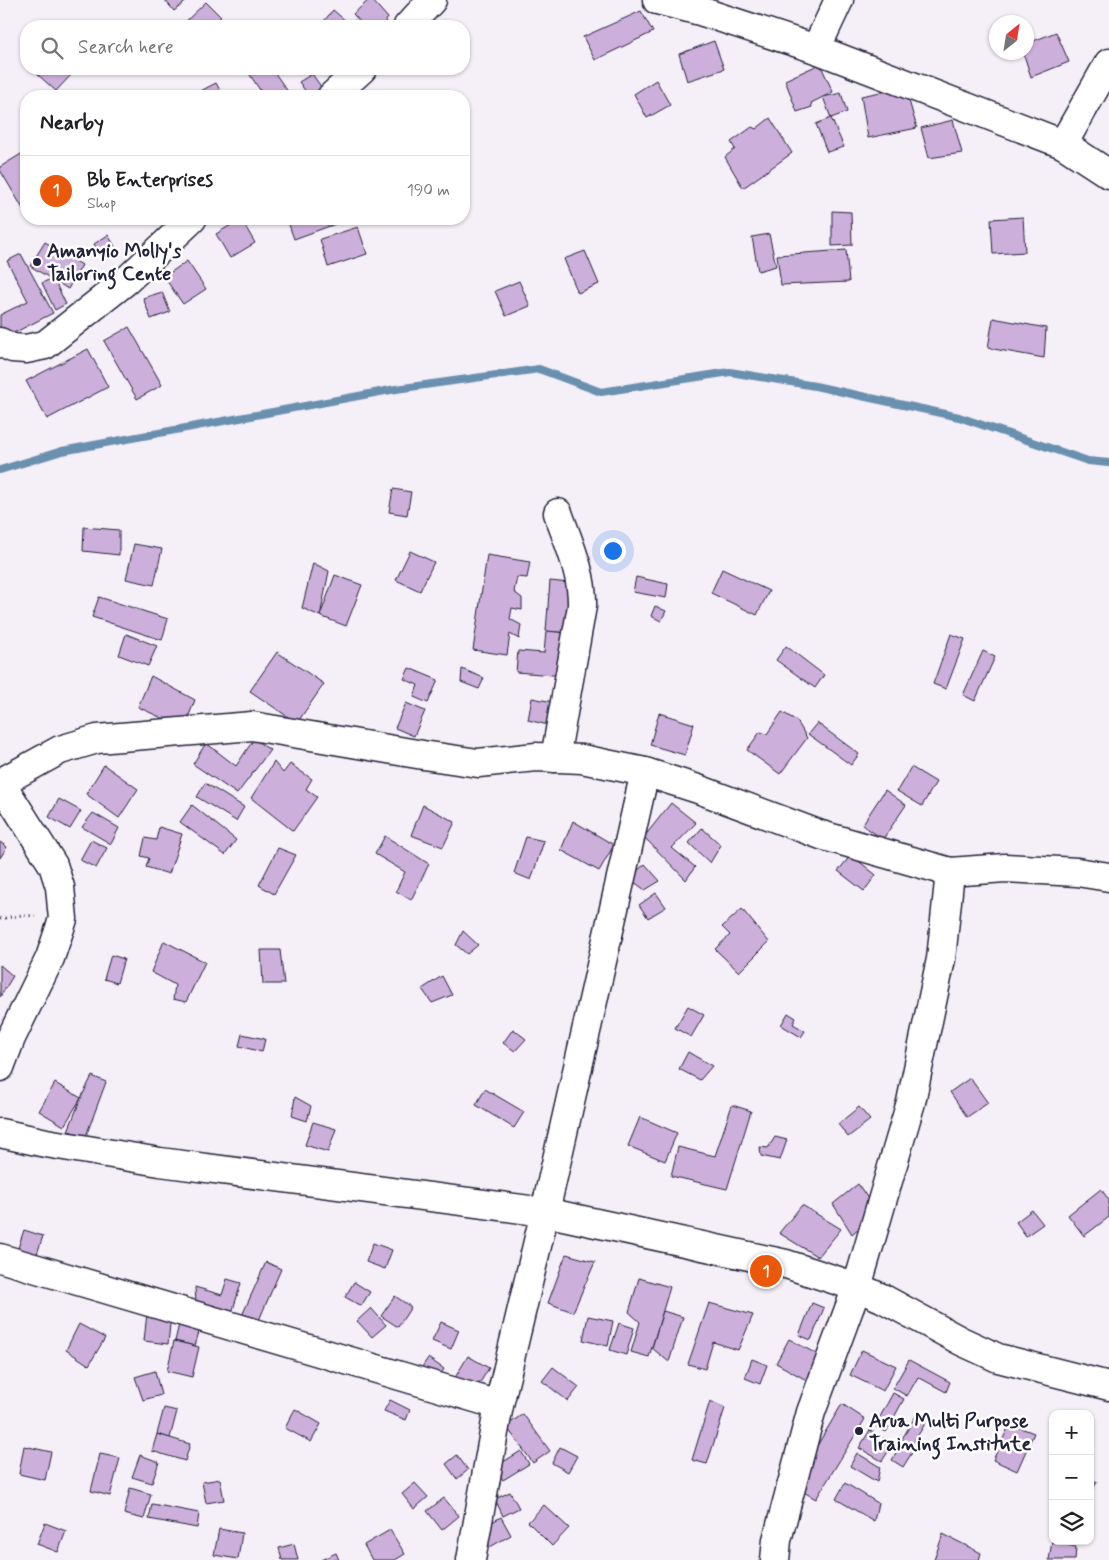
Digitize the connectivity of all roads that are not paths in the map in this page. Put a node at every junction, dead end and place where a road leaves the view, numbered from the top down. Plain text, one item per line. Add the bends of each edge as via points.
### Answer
1 (432, 0) edge
2 (657, 0) edge
3 (839, 0) edge
4 (414, 20) edge
5 (816, 49) junction
6 (1109, 63) edge
7 (355, 75) edge
8 (339, 90) edge
9 (1062, 144) junction
10 (1109, 174) edge
11 (186, 225) edge
12 (0, 342) edge
13 (558, 513) dead end
14 (555, 758) junction
15 (646, 772) junction
16 (1, 783) edge
17 (950, 872) junction
18 (1109, 877) edge
19 (0, 1067) edge
20 (0, 1133) edge
21 (546, 1212) junction
22 (0, 1258) edge
23 (857, 1287) junction
24 (1109, 1386) edge
25 (499, 1405) junction
26 (471, 1560) edge
27 (775, 1560) edge

1 - 4 street
2 - 5 street
3 - 5 street
5 - 9 street
6 - 9 street
7 - 8 street
9 - 10 street
11 - 12 street via 127,280 45,345 26,349 12,348
13 - 14 street via 579,574 582,606
14 - 15 street via 582,759
14 - 16 street via 478,763 252,726 97,739 60,750
15 - 17 street via 821,835
15 - 21 street
16 - 19 street via 53,865 60,887 63,919 50,958
17 - 18 street via 1005,868
17 - 23 street via 941,959 911,1102
20 - 21 street via 160,1162
21 - 23 street via 786,1264
21 - 25 street
22 - 25 street
23 - 24 street via 998,1358
23 - 27 street via 811,1412 777,1540
25 - 26 street

